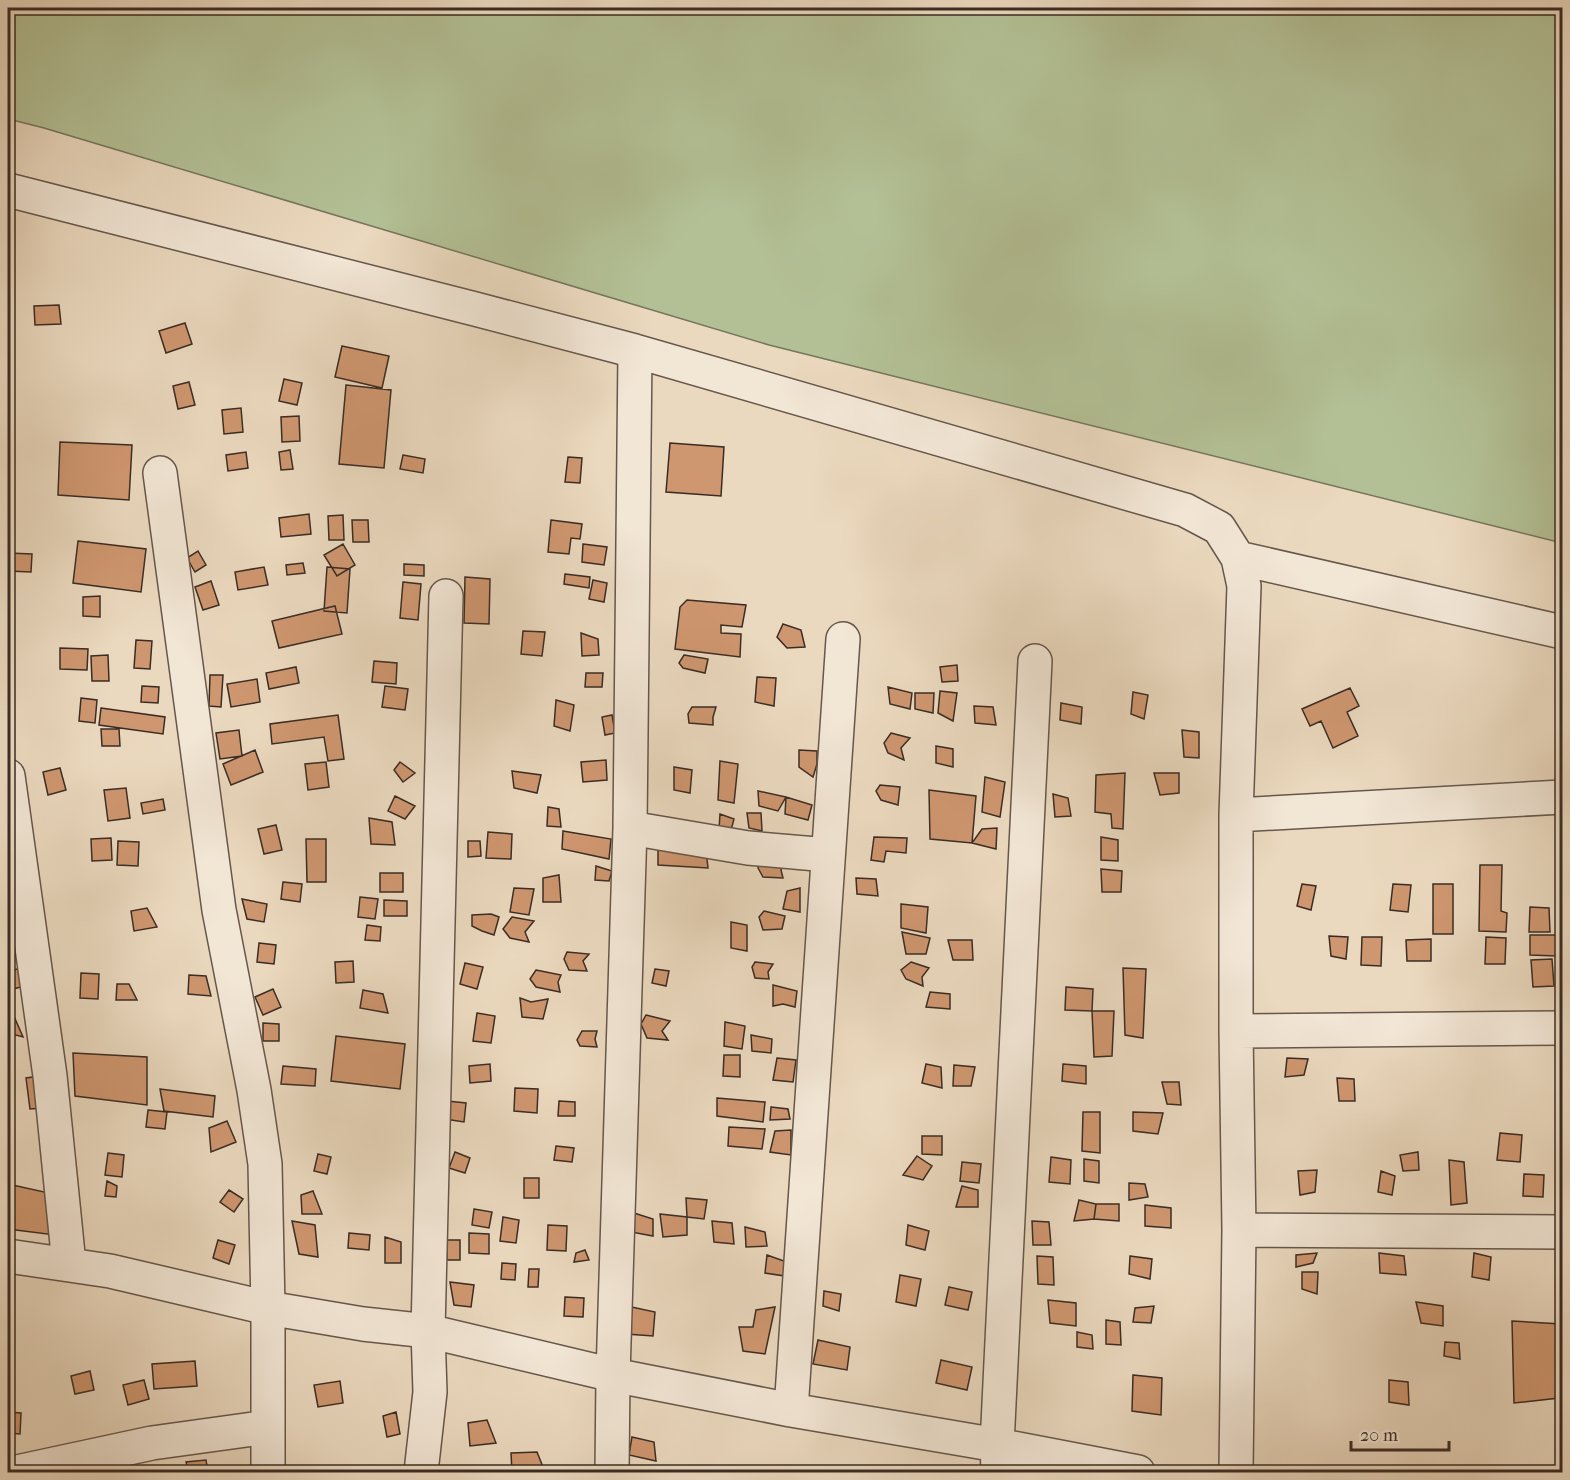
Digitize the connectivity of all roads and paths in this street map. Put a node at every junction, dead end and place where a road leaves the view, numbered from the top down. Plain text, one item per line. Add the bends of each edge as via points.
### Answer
1 (8, 190) edge
2 (635, 351) junction
3 (160, 473) dead end
4 (1238, 558) junction
5 (446, 596) dead end
6 (1563, 633) edge
7 (843, 639) dead end
8 (1035, 662) dead end
9 (8, 776) edge
10 (1563, 797) edge
11 (1236, 816) junction
12 (630, 828) junction
13 (828, 855) junction
14 (1563, 1028) edge
15 (1236, 1031) junction
16 (1239, 1230) junction
17 (1563, 1232) edge
18 (8, 1256) edge
19 (69, 1264) junction
20 (268, 1308) junction
21 (428, 1331) junction
22 (613, 1375) junction
23 (791, 1410) junction
24 (268, 1427) junction
25 (997, 1459) edge
26 (17, 1473) edge
27 (268, 1473) edge
28 (421, 1473) edge
29 (612, 1473) edge
30 (1138, 1473) edge
31 (1236, 1473) edge

1 - 2 street
2 - 4 street via 1185,510 1219,528
2 - 12 street
3 - 20 street via 219,910 265,1164
4 - 6 street
4 - 11 street via 1244,586
5 - 21 street
7 - 13 street
8 - 25 street
9 - 19 street via 50,1076
10 - 11 street
11 - 15 street
12 - 13 street via 748,848
12 - 22 street
13 - 23 street
14 - 15 street
15 - 16 street
16 - 17 street
16 - 31 street
18 - 19 street
19 - 20 street
20 - 21 street
20 - 24 street
21 - 22 street
21 - 28 street via 430,1392
22 - 23 street
22 - 29 street
23 - 25 street
24 - 26 street via 152,1443
24 - 27 street
25 - 30 street

